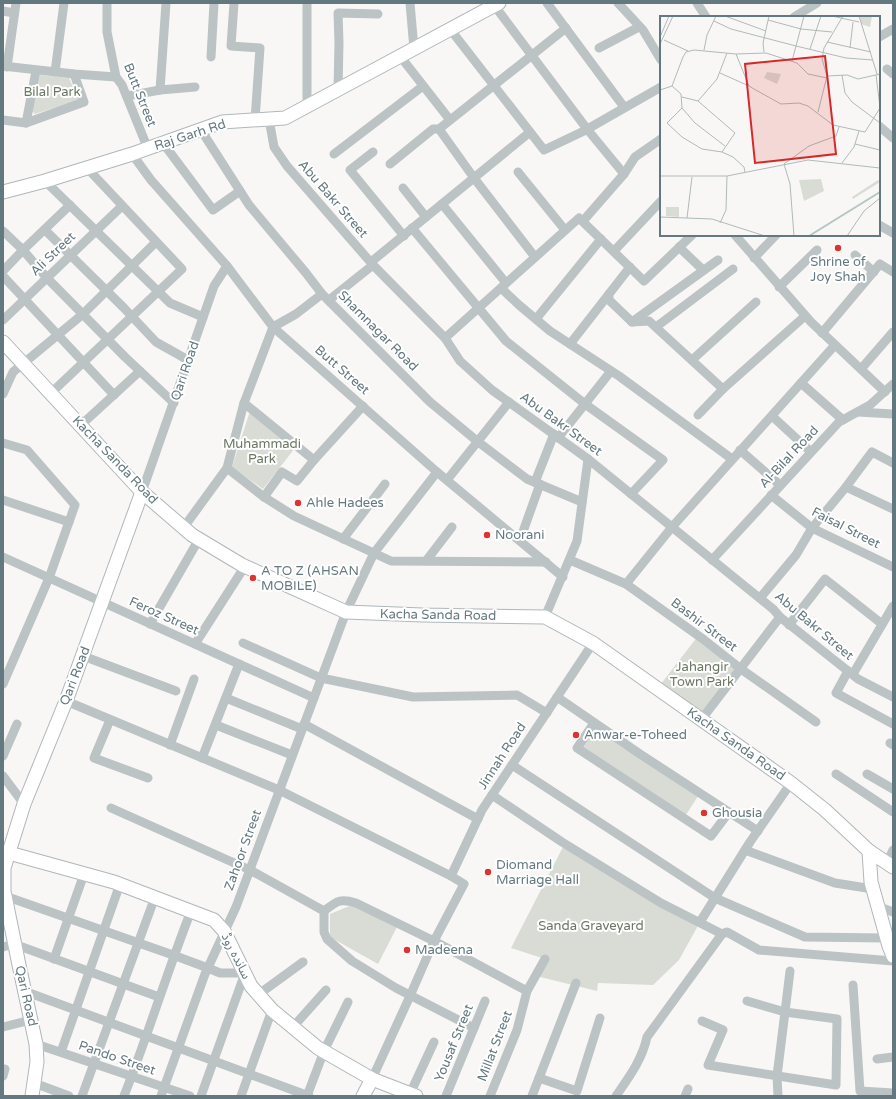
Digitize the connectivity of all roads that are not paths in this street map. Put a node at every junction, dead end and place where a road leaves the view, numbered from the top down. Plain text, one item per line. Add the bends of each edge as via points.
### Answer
1 (16, 3) edge
2 (64, 3) edge
3 (107, 3) edge
4 (166, 3) edge
5 (214, 3) edge
6 (234, 3) edge
7 (307, 3) edge
8 (410, 3) edge
9 (547, 3) edge
10 (618, 3) edge
11 (697, 3) edge
12 (817, 3) edge
13 (497, 4) edge
14 (3, 11) edge
15 (14, 13) junction
16 (378, 14) dead end
17 (705, 16) edge
18 (796, 16) edge
19 (639, 27) junction
20 (566, 28) junction
21 (450, 29) junction
22 (893, 29) edge
23 (880, 36) edge
24 (599, 48) dead end
25 (414, 49) junction
26 (532, 55) junction
27 (400, 56) junction
28 (211, 57) dead end
29 (660, 58) edge
30 (5, 66) edge
31 (36, 71) junction
32 (55, 72) junction
33 (74, 74) junction
34 (116, 77) junction
35 (423, 86) junction
36 (494, 86) junction
37 (195, 87) dead end
38 (660, 88) edge
39 (338, 89) junction
40 (160, 90) junction
41 (127, 96) junction
42 (307, 106) junction
43 (624, 107) junction
44 (269, 119) junction
45 (3, 120) edge
46 (255, 120) junction
47 (450, 120) junction
48 (26, 123) junction
49 (880, 127) edge
50 (439, 129) junction
51 (587, 129) junction
52 (201, 130) junction
53 (530, 132) junction
54 (893, 138) edge
55 (660, 140) edge
56 (163, 143) junction
57 (148, 148) junction
58 (373, 152) dead end
59 (132, 154) junction
60 (334, 154) dead end
61 (390, 164) dead end
62 (87, 168) junction
63 (518, 172) dead end
64 (624, 174) junction
65 (474, 178) junction
66 (45, 181) junction
67 (403, 188) dead end
68 (240, 191) junction
69 (3, 192) edge
70 (660, 202) edge
71 (442, 204) junction
72 (70, 205) junction
73 (122, 206) junction
74 (426, 217) junction
75 (583, 221) junction
76 (880, 226) edge
77 (412, 228) junction
78 (45, 230) junction
79 (565, 230) junction
80 (96, 231) junction
81 (3, 232) edge
82 (893, 233) edge
83 (404, 236) junction
84 (691, 236) edge
85 (736, 236) edge
86 (775, 236) edge
87 (602, 239) junction
88 (156, 242) junction
89 (679, 247) junction
90 (23, 250) junction
91 (817, 250) dead end
92 (614, 251) junction
93 (70, 255) junction
94 (855, 255) dead end
95 (535, 257) junction
96 (754, 258) junction
97 (718, 260) dead end
98 (372, 264) junction
99 (132, 266) junction
100 (227, 266) junction
101 (630, 266) junction
102 (733, 269) dead end
103 (703, 270) junction
104 (3, 271) edge
105 (874, 272) junction
106 (893, 272) edge
107 (3, 276) edge
108 (47, 278) junction
109 (503, 285) junction
110 (779, 286) junction
111 (107, 291) junction
112 (158, 291) junction
113 (609, 294) junction
114 (325, 297) junction
115 (25, 299) junction
116 (756, 302) dead end
117 (478, 308) junction
118 (83, 314) junction
119 (132, 316) junction
120 (805, 316) junction
121 (203, 317) junction
122 (536, 319) junction
123 (3, 320) edge
124 (632, 322) junction
125 (656, 327) junction
126 (273, 328) junction
127 (893, 332) edge
128 (822, 333) junction
129 (58, 335) junction
130 (444, 338) junction
131 (108, 339) junction
132 (3, 342) edge
133 (570, 344) junction
134 (835, 345) junction
135 (188, 360) junction
136 (692, 360) junction
137 (83, 362) junction
138 (23, 363) junction
139 (861, 369) junction
140 (140, 371) junction
141 (611, 371) junction
142 (801, 383) junction
143 (893, 384) edge
144 (723, 390) junction
145 (885, 392) junction
146 (51, 393) junction
147 (3, 394) edge
148 (114, 396) junction
149 (174, 402) junction
150 (509, 402) junction
151 (244, 403) junction
152 (585, 404) junction
153 (363, 406) junction
154 (857, 412) junction
155 (893, 414) edge
156 (698, 415) dead end
157 (772, 416) junction
158 (843, 420) junction
159 (81, 425) junction
160 (556, 436) junction
161 (477, 441) junction
162 (3, 442) edge
163 (740, 450) junction
164 (811, 452) junction
165 (588, 459) junction
166 (732, 459) junction
167 (314, 460) junction
168 (893, 462) edge
169 (227, 468) junction
170 (437, 472) junction
171 (447, 480) junction
172 (538, 483) junction
173 (385, 484) dead end
174 (780, 485) junction
175 (846, 487) junction
176 (142, 492) junction
177 (632, 494) junction
178 (771, 495) junction
179 (264, 497) junction
180 (3, 500) edge
181 (582, 502) junction
182 (893, 509) edge
183 (69, 522) junction
184 (184, 526) junction
185 (452, 527) dead end
186 (672, 527) junction
187 (812, 528) junction
188 (200, 539) junction
189 (343, 539) junction
190 (520, 540) junction
191 (374, 553) junction
192 (3, 557) edge
193 (570, 560) junction
194 (712, 560) junction
195 (426, 561) junction
196 (546, 562) junction
197 (245, 566) junction
198 (893, 567) edge
199 (564, 577) junction
200 (49, 578) junction
201 (626, 584) junction
202 (760, 598) junction
203 (102, 602) junction
204 (892, 611) edge
205 (346, 612) junction
206 (546, 617) junction
207 (780, 617) junction
208 (150, 624) junction
209 (882, 624) junction
210 (789, 625) junction
211 (243, 643) dead end
212 (593, 643) junction
213 (195, 644) junction
214 (83, 656) junction
215 (239, 664) junction
216 (741, 669) junction
217 (850, 672) junction
218 (321, 678) junction
219 (194, 679) dead end
220 (3, 684) edge
221 (176, 691) dead end
222 (557, 697) junction
223 (893, 697) edge
224 (226, 698) junction
225 (314, 698) junction
226 (66, 701) junction
227 (547, 713) junction
228 (110, 720) junction
229 (701, 720) junction
230 (816, 722) dead end
231 (594, 723) junction
232 (17, 724) dead end
233 (893, 724) edge
234 (216, 725) junction
235 (303, 726) junction
236 (170, 745) junction
237 (292, 755) junction
238 (3, 756) edge
239 (202, 758) junction
240 (512, 766) junction
241 (836, 774) dead end
242 (867, 774) dead end
243 (3, 776) edge
244 (148, 778) dead end
245 (791, 783) junction
246 (279, 790) junction
247 (893, 790) edge
248 (492, 795) junction
249 (24, 804) junction
250 (111, 808) dead end
251 (728, 812) junction
252 (893, 812) edge
253 (478, 819) junction
254 (758, 831) junction
255 (745, 850) junction
256 (893, 850) edge
257 (869, 851) junction
258 (9, 853) junction
259 (890, 865) edge
260 (4, 868) edge
261 (250, 870) junction
262 (84, 874) junction
263 (451, 876) junction
264 (120, 884) junction
265 (873, 889) junction
266 (5, 896) junction
267 (155, 897) junction
268 (715, 898) junction
269 (878, 906) junction
270 (191, 911) junction
271 (324, 911) junction
272 (893, 912) edge
273 (68, 918) junction
274 (700, 922) junction
275 (104, 931) junction
276 (224, 931) junction
277 (722, 934) junction
278 (886, 938) junction
279 (434, 941) junction
280 (138, 943) junction
281 (9, 946) edge
282 (173, 955) junction
283 (893, 956) edge
284 (54, 959) junction
285 (545, 959) dead end
286 (893, 960) edge
287 (303, 962) dead end
288 (208, 968) junction
289 (790, 971) dead end
290 (89, 972) junction
291 (245, 973) junction
292 (576, 983) dead end
293 (123, 984) junction
294 (853, 985) dead end
295 (326, 990) dead end
296 (24, 991) junction
297 (527, 991) junction
298 (259, 994) junction
299 (410, 996) junction
300 (159, 997) junction
301 (485, 1001) dead end
302 (747, 1001) dead end
303 (348, 1002) dead end
304 (76, 1010) junction
305 (272, 1010) junction
306 (785, 1012) junction
307 (600, 1018) dead end
308 (31, 1020) junction
309 (702, 1021) dead end
310 (110, 1022) junction
311 (3, 1027) edge
312 (293, 1027) junction
313 (474, 1028) junction
314 (146, 1036) junction
315 (434, 1042) dead end
316 (36, 1044) junction
317 (179, 1048) junction
318 (324, 1051) junction
319 (61, 1052) junction
320 (893, 1057) edge
321 (877, 1059) dead end
322 (213, 1060) junction
323 (95, 1064) junction
324 (249, 1074) junction
325 (132, 1076) junction
326 (777, 1076) junction
327 (539, 1078) junction
328 (372, 1079) junction
329 (33, 1090) edge
330 (163, 1092) edge
331 (284, 1092) edge
332 (893, 1093) edge
333 (411, 1095) edge
334 (69, 1096) edge
335 (82, 1096) edge
336 (124, 1096) edge
337 (190, 1096) edge
338 (201, 1096) edge
339 (241, 1096) edge
340 (308, 1096) edge
341 (363, 1096) edge
342 (446, 1096) edge
343 (490, 1096) edge
344 (532, 1096) edge
345 (616, 1096) edge
346 (778, 1096) edge

1 - 15 street
2 - 32 street
3 - 34 street, Butt Street via 107,32
4 - 40 street
5 - 28 street
6 - 46 street via 231,46 260,48
7 - 42 street
8 - 25 street
9 - 20 street
10 - 19 street
11 - 17 street
12 - 18 street
13 - 21 main road, Raj Garh Rd
13 - 26 street
14 - 15 street
15 - 30 street
16 - 39 street via 338,13
19 - 24 street
19 - 29 street
20 - 26 street
20 - 43 street
21 - 25 main road, Raj Garh Rd
21 - 36 street
22 - 23 street
25 - 27 main road, Raj Garh Rd
26 - 36 street
26 - 51 street
27 - 35 street
27 - 39 main road, Raj Garh Rd
30 - 31 street
31 - 32 street
31 - 48 street
32 - 33 street
33 - 34 street
33 - 48 street via 84,102
34 - 41 street, Butt Street
35 - 47 street
35 - 60 street
36 - 47 street
36 - 53 street
37 - 40 street
38 - 43 street
39 - 42 main road, Raj Garh Rd
40 - 41 street
41 - 57 street, Butt Street
42 - 44 main road, Raj Garh Rd via 285,118
43 - 51 street
44 - 46 main road, Raj Garh Rd
44 - 98 street, Abu Bakr Street via 274,147 287,166
45 - 48 street
46 - 52 main road, Raj Garh Rd via 222,122
47 - 50 street
49 - 54 street
50 - 61 street via 432,129
50 - 65 street
51 - 53 street via 544,150
51 - 64 street
52 - 56 main road, Raj Garh Rd
52 - 68 street, Shamnagar Road
53 - 65 street
55 - 64 street via 635,158
56 - 57 main road, Raj Garh Rd
56 - 68 street via 213,210
57 - 59 main road, Raj Garh Rd
58 - 83 street via 350,170
59 - 62 main road, Raj Garh Rd
59 - 100 street, Butt Street via 151,180
62 - 66 main road, Raj Garh Rd
62 - 73 street
63 - 79 street
64 - 75 street
65 - 71 street
65 - 95 street
66 - 69 main road, Raj Garh Rd
66 - 72 street
67 - 74 street
68 - 114 street, Shamnagar Road
70 - 92 street
71 - 74 street
71 - 109 street
72 - 78 street
72 - 80 street
73 - 80 street, Ali Street
73 - 88 street
74 - 77 street
75 - 79 street via 579,218
75 - 87 street
76 - 82 street
77 - 83 street
77 - 117 street
78 - 90 street
78 - 93 street
79 - 95 street
80 - 93 street, Ali Street
80 - 99 street
81 - 90 street
83 - 98 street
84 - 89 street
85 - 96 street
86 - 96 street
87 - 92 street
87 - 122 street
88 - 99 street
88 - 112 street via 182,269
89 - 101 street via 644,281
89 - 103 street
90 - 104 street
90 - 108 street
91 - 110 street
92 - 101 street
93 - 108 street, Ali Street
93 - 111 street
94 - 105 street
95 - 109 street
96 - 110 street
97 - 103 street
98 - 114 street
98 - 130 street, Abu Bakr Street
99 - 111 street
99 - 112 street
100 - 121 street, Qari Road via 214,286
100 - 126 street, Butt Street
101 - 113 street
102 - 125 street
103 - 124 street
105 - 106 street via 880,264
105 - 128 street
107 - 115 street
108 - 115 street, Ali Street
108 - 118 street
109 - 117 street
109 - 122 street
110 - 120 street
111 - 118 street
111 - 119 street
112 - 119 street
112 - 121 street via 170,303
113 - 124 street via 609,300
113 - 133 street
114 - 126 street
114 - 161 street, Shamnagar Road via 430,402
115 - 123 street, Ali Street
115 - 129 street
116 - 136 street
117 - 130 street
117 - 152 street via 506,341
118 - 129 street
118 - 131 street
119 - 131 street
119 - 135 street via 156,342
120 - 128 street
120 - 144 street
121 - 135 street, Qari Road
122 - 133 street
124 - 125 street via 649,321
125 - 136 street
126 - 151 street
126 - 153 street, Butt Street
127 - 139 street
128 - 134 street
129 - 137 street
129 - 138 street
130 - 150 street, Abu Bakr Street via 460,361
131 - 137 street
131 - 140 street
132 - 138 main road, Kacha Sanda Road
133 - 141 street
134 - 139 street
134 - 142 street
135 - 149 street, Qari Road
136 - 144 street
137 - 146 street
137 - 148 street
138 - 146 main road, Kacha Sanda Road
138 - 147 street via 13,372
139 - 145 street
140 - 148 street
140 - 149 street
141 - 152 street
141 - 166 street
142 - 157 street
142 - 158 street
143 - 145 street, Al-Bilal Road
144 - 156 street
145 - 154 street, Al-Bilal Road via 870,406
146 - 159 main road, Kacha Sanda Road
148 - 159 street
149 - 176 street, Qari Road
150 - 160 street, Abu Bakr Street
150 - 161 street
151 - 167 street
151 - 169 street
152 - 160 street
152 - 177 street via 663,460
153 - 167 street
153 - 170 street, Butt Street
154 - 155 street
154 - 158 street, Al-Bilal Road
157 - 163 street
157 - 164 street
158 - 164 street, Al-Bilal Road
159 - 176 main road, Kacha Sanda Road
160 - 165 street, Abu Bakr Street
160 - 172 street
161 - 171 street
161 - 172 street, Shamnagar Road via 527,479
162 - 183 street via 27,450 75,505
163 - 166 street
163 - 174 street
164 - 174 street, Al-Bilal Road
165 - 177 street, Abu Bakr Street
165 - 181 street
166 - 186 street
167 - 179 street via 297,482 282,472
168 - 175 street via 872,452
169 - 179 street
169 - 184 street
170 - 171 street, Butt Street
170 - 191 street, Zahoor Street
171 - 190 street, Butt Street
172 - 181 street, Shamnagar Road
172 - 190 street
173 - 189 street
174 - 178 street, Al-Bilal Road
175 - 182 street
175 - 187 street
176 - 184 main road, Kacha Sanda Road
176 - 203 main road, Qari Road
177 - 186 street, Abu Bakr Street
178 - 187 street, Faisal Street
178 - 194 street, Al-Bilal Road
179 - 189 street via 294,516
180 - 183 street
181 - 193 street via 577,542
183 - 200 street
184 - 188 main road, Kacha Sanda Road
185 - 195 street
186 - 194 street, Abu Bakr Street
186 - 201 street
187 - 198 street, Faisal Street
187 - 202 street via 796,555
188 - 197 main road, Kacha Sanda Road
188 - 208 street
189 - 191 street
190 - 196 street, Butt Street
191 - 195 street via 391,561
191 - 205 street, Zahoor Street
192 - 200 street, Feroz Street
193 - 199 street
193 - 201 street, Bashir Street
194 - 202 street, Abu Bakr Street
195 - 196 street
196 - 199 street, Butt Street
197 - 205 main road, Kacha Sanda Road
197 - 213 street
199 - 206 street
200 - 203 street, Feroz Street
200 - 220 street
201 - 216 street, Bashir Street
202 - 207 street, Abu Bakr Street
203 - 208 street, Feroz Street
203 - 214 main road, Qari Road
204 - 209 street
205 - 206 main road, Kacha Sanda Road
205 - 218 street, Zahoor Street
206 - 212 main road, Kacha Sanda Road
207 - 210 street, Abu Bakr Street
207 - 216 street
208 - 213 street, Feroz Street
209 - 210 street via 825,579
209 - 217 street
210 - 217 street, Abu Bakr Street
211 - 218 street
212 - 222 street, Jinnah Road
212 - 229 main road, Kacha Sanda Road
213 - 215 street, Feroz Street
214 - 221 street
214 - 226 main road, Qari Road
215 - 224 street
215 - 225 street, Feroz Street
216 - 229 street
216 - 230 street, Bashir Street
217 - 223 street, Abu Bakr Street
217 - 233 street via 836,693
218 - 225 street, Zahoor Street
218 - 227 street via 413,697 517,695
219 - 236 street
222 - 227 street, Jinnah Road
222 - 231 street
224 - 234 street
224 - 235 street
225 - 235 street, Zahoor Street
226 - 228 street
226 - 249 main road, Qari Road
227 - 240 street, Jinnah Road
228 - 236 street
228 - 244 street via 94,758
229 - 245 main road, Kacha Sanda Road
231 - 251 street
231 - 251 street via 577,748 711,836
232 - 238 street
234 - 237 street
234 - 239 street
235 - 237 street, Zahoor Street
235 - 253 street
236 - 239 street
237 - 246 street, Zahoor Street
239 - 246 street
240 - 248 street, Jinnah Road
240 - 268 street
241 - 252 street
242 - 247 street
243 - 249 street
245 - 254 street
245 - 257 main road, Kacha Sanda Road
246 - 261 street, Zahoor Street
246 - 263 street
248 - 253 street, Jinnah Road
248 - 274 street via 661,903
249 - 258 main road, Qari Road
250 - 261 street
251 - 254 street
253 - 263 street, Jinnah Road
254 - 255 street
255 - 265 street via 835,883
255 - 268 street
256 - 259 street
257 - 259 main road, Kacha Sanda Road
257 - 265 main road
258 - 260 main road, Qari Road
258 - 262 main road, ساندہ روڈ
260 - 266 main road, Qari Road
261 - 271 street
261 - 276 street, Zahoor Street
262 - 264 main road, ساندہ روڈ
262 - 273 street
263 - 279 street via 464,884
264 - 267 main road, ساندہ روڈ
264 - 275 street
265 - 269 main road
266 - 273 street
266 - 281 main road, Qari Road
267 - 270 main road, ساندہ روڈ
267 - 280 street
268 - 274 street
268 - 278 street via 805,937
269 - 272 street
269 - 278 main road
270 - 276 main road, ساندہ روڈ via 214,920
270 - 282 street
271 - 279 street via 337,901 356,903
271 - 299 street via 324,932 327,939 352,960
273 - 275 street
273 - 284 street
274 - 277 street
275 - 280 street
275 - 290 street
276 - 288 street, Zahoor Street
276 - 291 main road, ساندہ روڈ
277 - 286 street via 727,932 759,950
277 - 345 street via 647,1037 645,1050 634,1071
278 - 283 main road
279 - 297 street
279 - 299 street
280 - 282 street
280 - 293 street
281 - 284 street
281 - 296 main road, Qari Road
282 - 288 street
282 - 300 street
284 - 290 street
285 - 297 street, Millat Street
287 - 298 street
288 - 291 street via 220,973
288 - 317 street, Zahoor Street
289 - 306 street
290 - 293 street
290 - 304 street
291 - 298 main road, ساندہ روڈ via 251,986
291 - 322 street
292 - 327 street
293 - 300 street
293 - 310 street
294 - 332 street via 860,1092
295 - 312 street
296 - 304 street
296 - 308 main road, Qari Road
297 - 343 street, Millat Street via 517,1030
298 - 305 main road, ساندہ روڈ
299 - 313 street
299 - 328 street
300 - 314 street
301 - 313 street, Yousaf Street
302 - 306 street
303 - 318 street
304 - 310 street
304 - 319 street
305 - 312 main road, ساندہ روڈ
305 - 324 street
306 - 326 street
306 - 326 street via 837,1019 836,1085
307 - 327 street via 577,1091
308 - 311 street
308 - 316 main road, Qari Road
309 - 326 street via 723,1030 708,1065
310 - 314 street
310 - 323 street
312 - 318 main road, ساندہ روڈ
313 - 342 street, Yousaf Street
314 - 317 street
314 - 325 street
315 - 333 street
316 - 319 street, Pando Street
316 - 329 main road, Qari Road via 37,1062
317 - 322 street
317 - 330 street, Zahoor Street
318 - 328 main road, ساندہ روڈ
318 - 340 street
319 - 323 street, Pando Street
320 - 321 street
322 - 324 street
322 - 338 street
323 - 325 street, Pando Street
323 - 335 street
324 - 331 street
324 - 339 street
325 - 330 street, Pando Street
325 - 336 street
326 - 346 street
327 - 344 street
328 - 333 main road, ساندہ روڈ
328 - 341 main road
329 - 334 street
330 - 337 street, Pando Street
331 - 340 street

